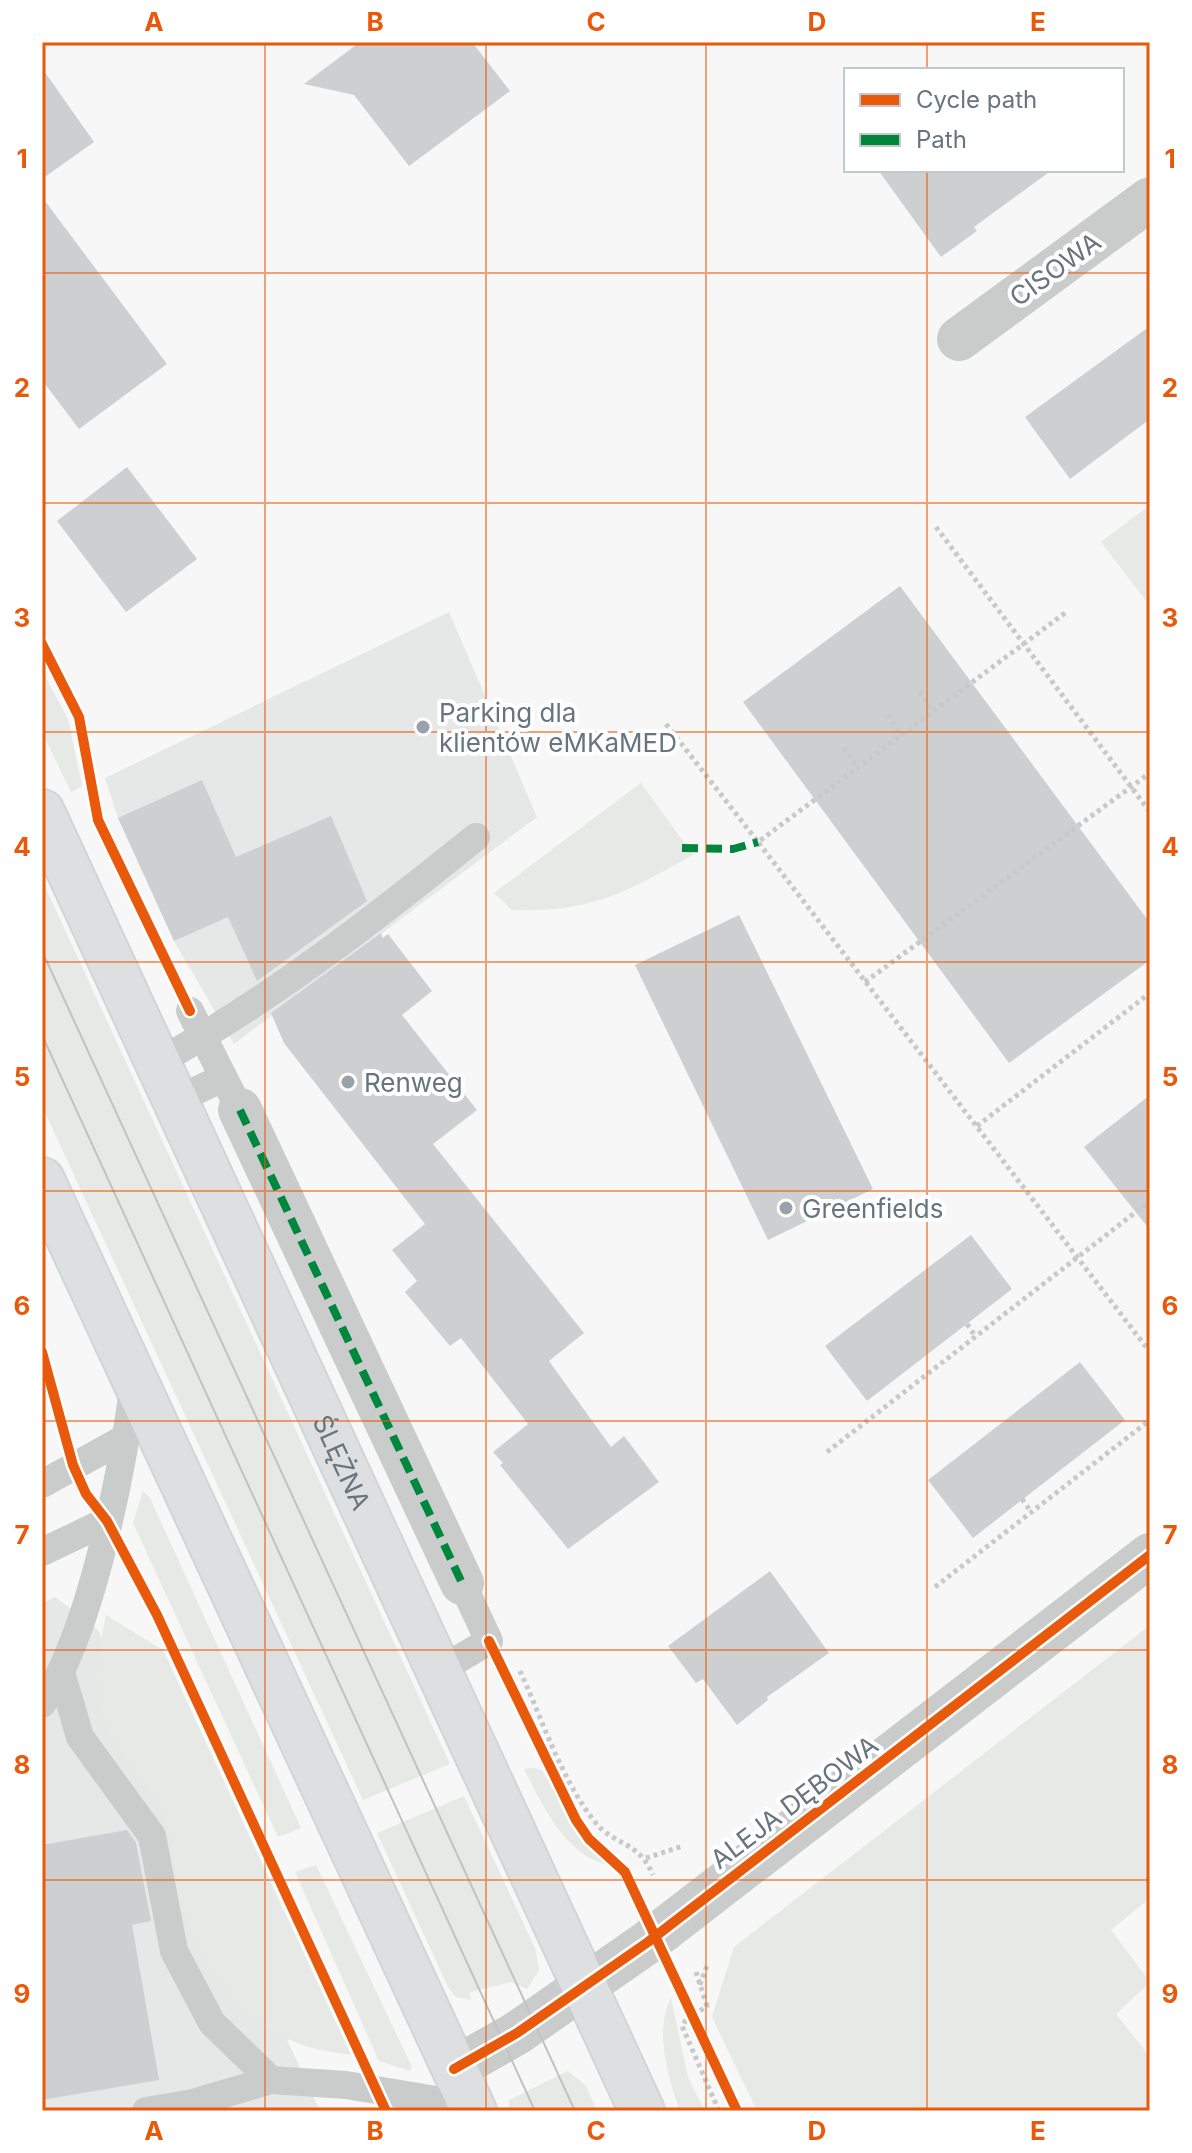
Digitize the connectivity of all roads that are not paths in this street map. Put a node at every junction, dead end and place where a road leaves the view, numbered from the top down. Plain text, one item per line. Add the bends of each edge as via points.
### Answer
1 (1150, 199) edge
2 (959, 339) dead end
3 (42, 812) edge
4 (476, 837) dead end
5 (196, 1024) junction
6 (158, 1062) junction
7 (231, 1094) junction
8 (176, 1100) junction
9 (42, 1180) edge
10 (135, 1380) junction
11 (127, 1437) junction
12 (42, 1484) edge
13 (107, 1521) junction
14 (42, 1552) edge
15 (1150, 1555) edge
16 (462, 1583) joint
17 (440, 1670) junction
18 (62, 1676) junction
19 (42, 1704) edge
20 (586, 1986) junction
21 (271, 2080) junction
22 (467, 2096) edge
23 (146, 2111) edge
24 (226, 2111) edge
25 (642, 2111) edge

1 - 2 street, CISOWA
3 - 6 main road, ŚLĘŻNA
4 - 5 lane via 400,899
5 - 6 lane
5 - 7 lane
6 - 8 main road, ŚLĘŻNA
7 - 8 lane
7 - 16 street
8 - 17 main road, ŚLĘŻNA
9 - 10 main road
10 - 11 lane
10 - 22 main road
11 - 12 lane
11 - 13 lane
13 - 14 lane
13 - 18 lane
15 - 20 street, ALEJA DĘBOWA
16 - 17 lane via 489,1641
17 - 20 main road, ŚLĘŻNA
18 - 19 lane
18 - 21 lane via 80,1737 152,1836 174,1951 212,2023
20 - 22 street, ALEJA DĘBOWA via 517,2033
20 - 25 main road, ŚLĘŻNA
21 - 22 lane
21 - 23 lane
21 - 24 lane

